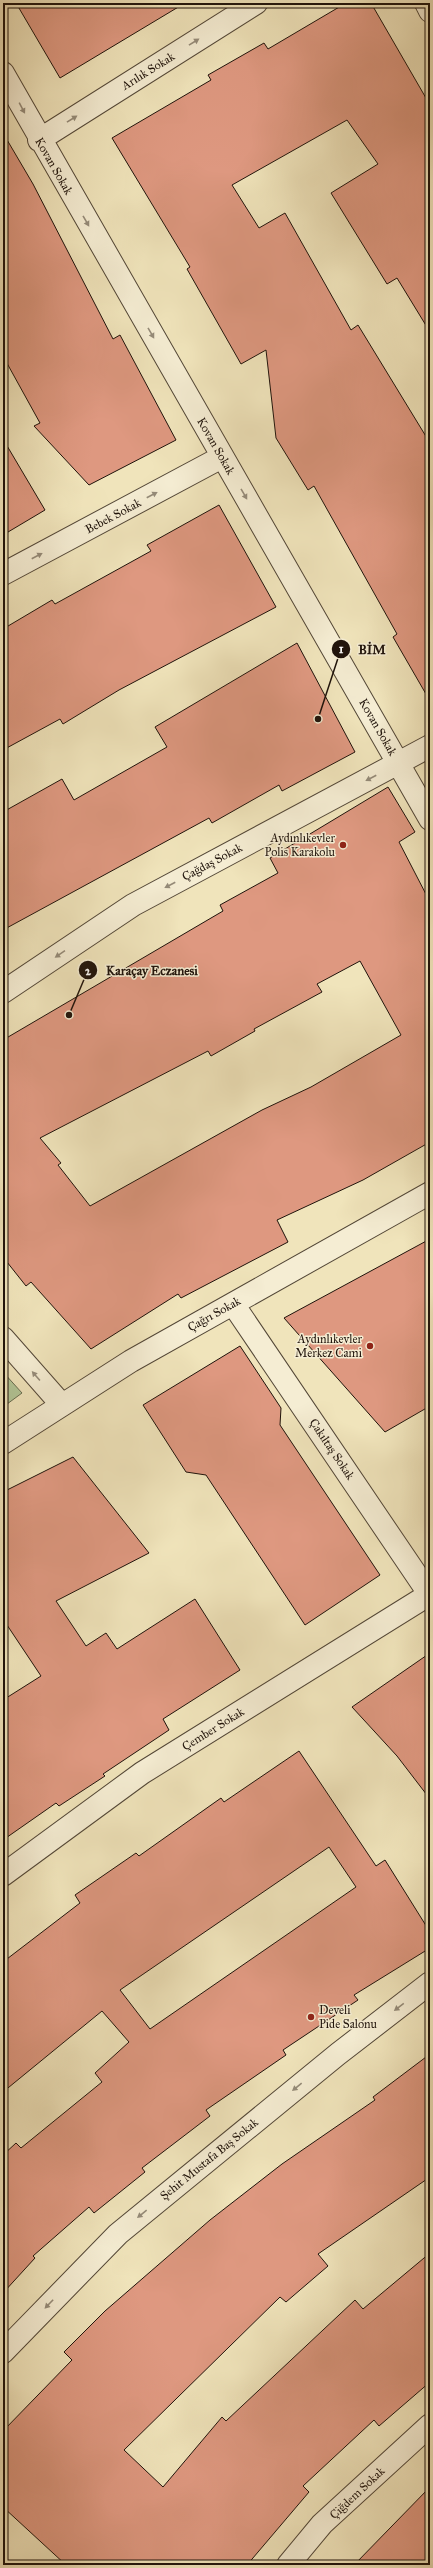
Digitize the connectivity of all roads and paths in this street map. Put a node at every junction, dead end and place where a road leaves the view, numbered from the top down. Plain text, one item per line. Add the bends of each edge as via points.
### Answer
1 (256, 3) edge
2 (426, 3) edge
3 (430, 11) edge
4 (3, 73) edge
5 (39, 140) junction
6 (222, 457) junction
7 (3, 574) edge
8 (430, 746) edge
9 (399, 763) junction
10 (430, 819) edge
11 (3, 992) edge
12 (430, 1193) edge
13 (233, 1304) junction
14 (3, 1338) edge
15 (62, 1405) junction
16 (3, 1443) edge
17 (430, 1595) edge
18 (3, 1876) edge
19 (430, 1983) edge
20 (3, 2352) edge
21 (430, 2425) edge
22 (288, 2565) edge

5 -> 1 street, Arılık Sokak
2 - 3 street
4 -> 5 street, Kovan Sokak
5 -> 6 street, Kovan Sokak
7 -> 6 street, Bebek Sokak
6 -> 9 street, Kovan Sokak
8 - 9 street, Çağdaş Sokak
9 - 10 street, Kovan Sokak
9 -> 11 street, Çağdaş Sokak via 134,905
12 - 13 street, Çağrı Sokak
13 - 15 street, Çağrı Sokak via 131,1361
13 - 17 street, Çakıltaş Sokak
15 -> 14 street
15 - 16 street, Çağrı Sokak
17 - 18 street, Çember Sokak via 142,1773
19 -> 20 street, Şehit Mustafa Baş Sokak via 338,2054 118,2234
21 - 22 street, Çiğdem Sokak via 322,2524

